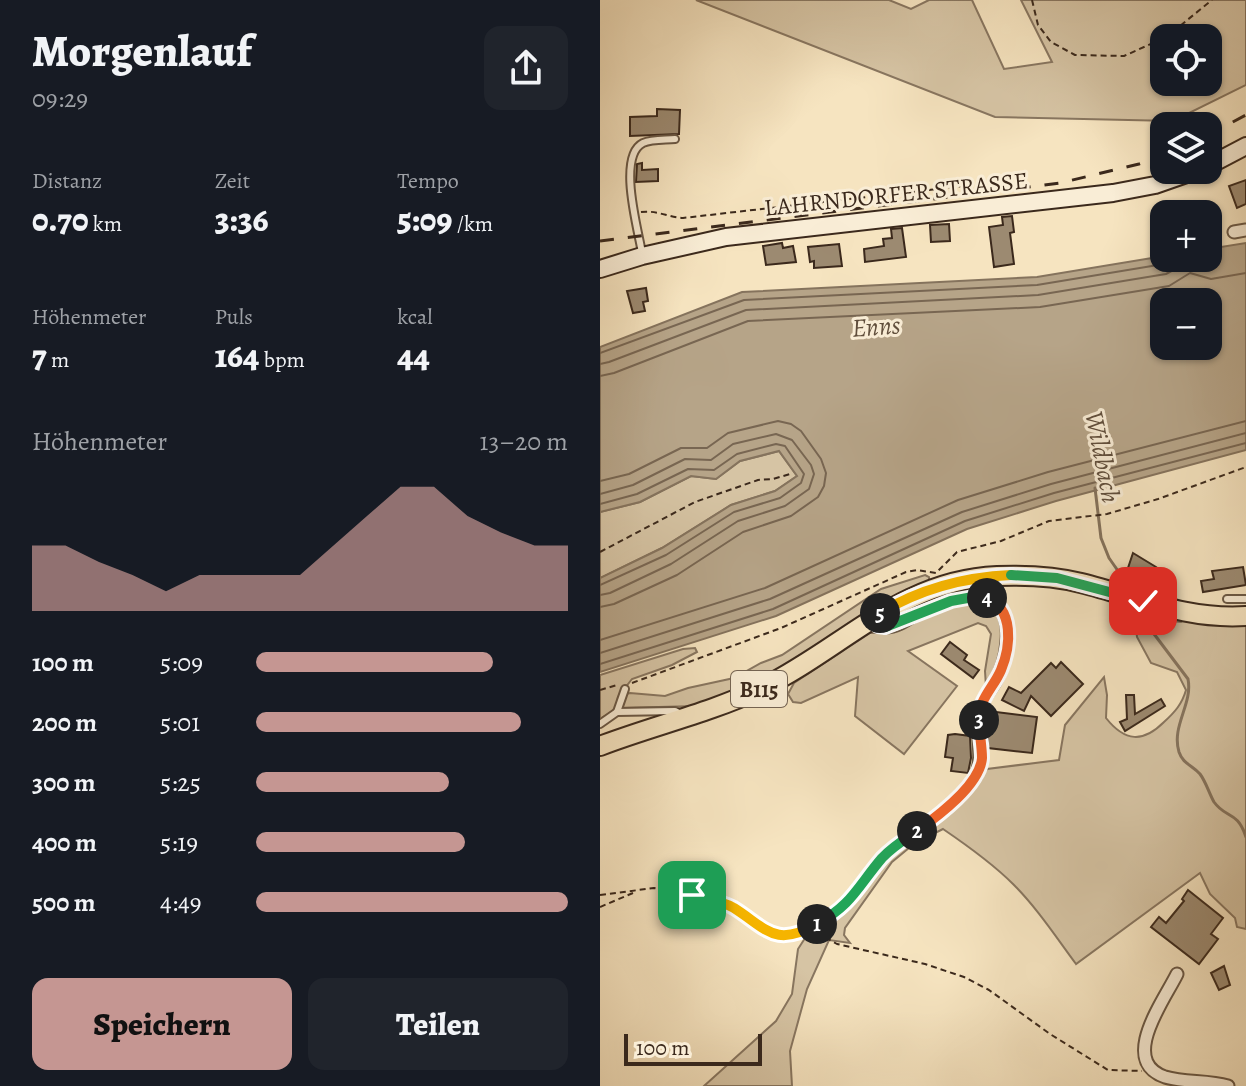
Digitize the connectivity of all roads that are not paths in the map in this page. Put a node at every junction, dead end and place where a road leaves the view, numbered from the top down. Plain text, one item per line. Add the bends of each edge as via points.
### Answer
1 (675, 139) dead end
2 (1246, 146) edge
3 (1222, 159) edge
4 (1158, 184) edge
5 (642, 256) junction
6 (600, 269) edge
7 (1227, 599) dead end
8 (1246, 599) edge
9 (1246, 616) edge
10 (870, 619) junction
11 (622, 687) road end
12 (617, 712) junction
13 (683, 716) junction
14 (600, 724) edge
15 (600, 746) edge
16 (976, 776) road end
17 (1177, 974) dead end
18 (1228, 1086) edge

1 - 5 lane via 647,141 630,158
2 - 3 street
4 - 5 street, LAHRNDORFER STRASSE via 726,237
5 - 6 street, LAHRNDORFER STRASSE
7 - 8 lane
9 - 10 main road, B115 via 1179,612 1079,582 1016,575 948,585
10 - 13 main road, B115 via 784,677
10 - 16 street via 878,626 893,626 923,610 973,597 1000,606 1008,627 1006,652 981,704 982,758
11 - 12 lane
12 - 13 lane via 675,711
12 - 14 lane
13 - 15 main road, B115
17 - 18 street via 1146,1037 1145,1056 1153,1070 1168,1077

